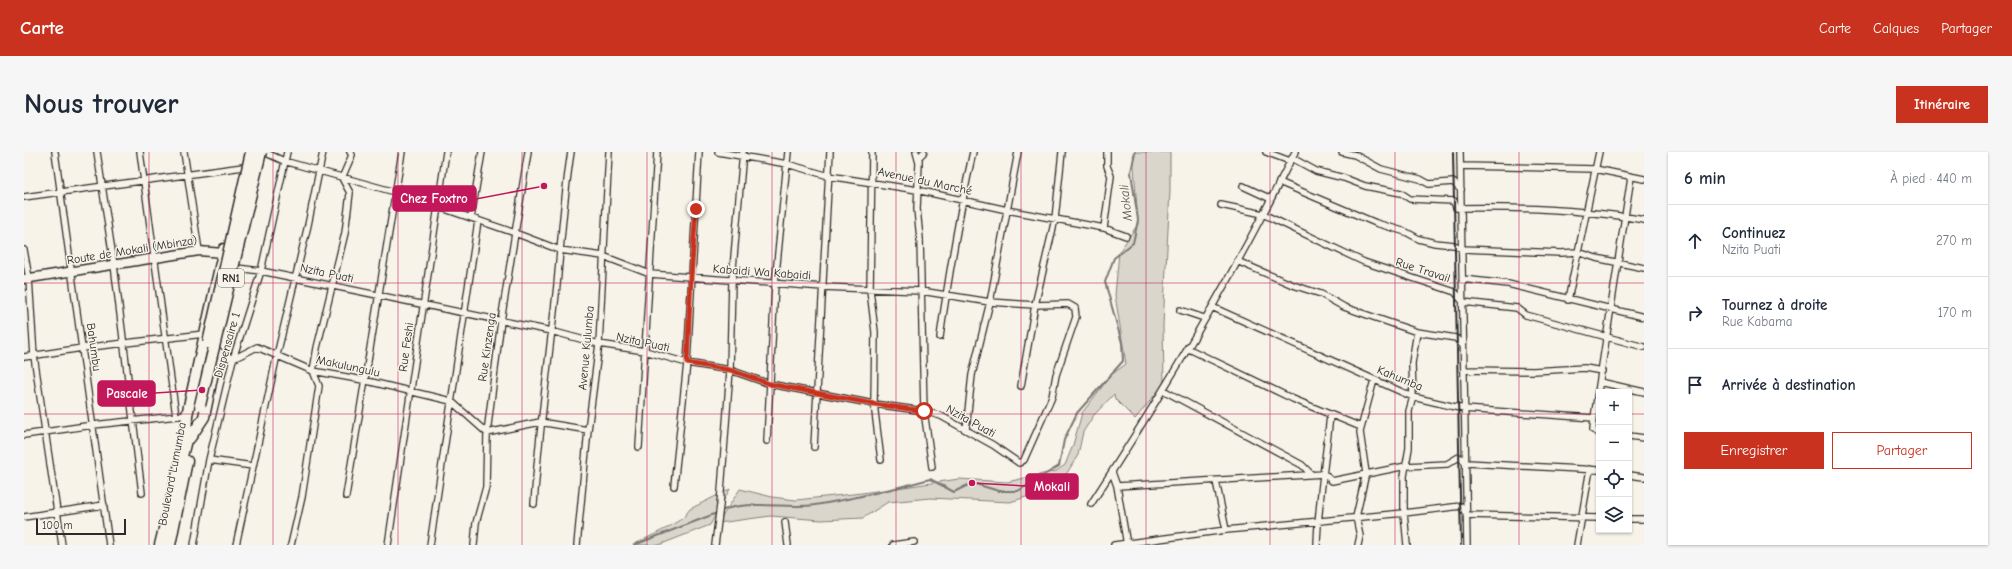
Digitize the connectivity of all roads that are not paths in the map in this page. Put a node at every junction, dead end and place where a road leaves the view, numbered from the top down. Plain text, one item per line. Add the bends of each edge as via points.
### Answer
1 (55, 152) edge
2 (97, 152) edge
3 (140, 152) edge
4 (184, 152) edge
5 (247, 152) edge
6 (251, 152) edge
7 (261, 152) edge
8 (264, 152) edge
9 (287, 152) edge
10 (323, 152) edge
11 (350, 152) edge
12 (402, 152) edge
13 (446, 152) edge
14 (482, 152) edge
15 (528, 152) edge
16 (571, 152) edge
17 (609, 152) edge
18 (657, 152) edge
19 (699, 152) edge
20 (718, 152) edge
21 (788, 152) edge
22 (830, 152) edge
23 (872, 152) edge
24 (916, 152) edge
25 (924, 152) edge
26 (973, 152) edge
27 (1018, 152) edge
28 (1062, 152) edge
29 (1107, 152) edge
30 (1266, 152) edge
31 (1342, 152) edge
32 (1460, 152) edge
33 (1599, 152) edge
34 (743, 154) edge
35 (1292, 157) edge
36 (284, 161) junction
37 (919, 163) junction
38 (787, 164) junction
39 (1461, 166) junction
40 (243, 167) junction
41 (1595, 169) junction
42 (318, 170) junction
43 (187, 175) junction
44 (830, 176) junction
45 (1630, 177) junction
46 (342, 178) junction
47 (1644, 179) edge
48 (144, 180) junction
49 (872, 181) junction
50 (1279, 182) junction
51 (1243, 186) dead end
52 (101, 187) junction
53 (917, 190) junction
54 (1461, 190) junction
55 (61, 192) junction
56 (395, 192) junction
57 (24, 198) edge
58 (1271, 199) junction
59 (962, 200) junction
60 (1221, 205) dead end
61 (438, 207) junction
62 (1462, 208) junction
63 (1007, 210) junction
64 (1587, 212) junction
65 (1264, 214) junction
66 (1626, 216) junction
67 (471, 218) junction
68 (1055, 219) junction
69 (1644, 220) edge
70 (478, 221) junction
71 (1104, 228) junction
72 (516, 233) junction
73 (1126, 236) dead end
74 (1462, 249) junction
75 (24, 250) edge
76 (560, 250) junction
77 (199, 251) junction
78 (1578, 252) junction
79 (223, 253) junction
80 (603, 256) junction
81 (155, 259) junction
82 (1237, 261) junction
83 (1617, 262) junction
84 (114, 265) junction
85 (237, 268) junction
86 (1644, 268) edge
87 (261, 270) junction
88 (72, 271) junction
89 (650, 274) junction
90 (691, 277) junction
91 (26, 278) edge
92 (296, 278) junction
93 (732, 280) junction
94 (1462, 280) junction
95 (775, 284) junction
96 (333, 286) junction
97 (823, 287) junction
98 (870, 290) junction
99 (921, 290) junction
100 (945, 294) junction
101 (378, 296) junction
102 (1568, 300) junction
103 (990, 302) junction
104 (1463, 302) junction
105 (424, 305) junction
106 (1035, 305) junction
107 (1212, 307) junction
108 (1180, 310) dead end
109 (1611, 311) junction
110 (464, 314) junction
111 (1076, 317) joint
112 (1644, 317) edge
113 (1204, 318) junction
114 (501, 321) junction
115 (551, 331) junction
116 (1417, 332) junction
117 (204, 334) junction
118 (940, 336) dead end
119 (1606, 337) junction
120 (166, 340) junction
121 (123, 344) junction
122 (599, 344) junction
123 (1463, 346) junction
124 (1644, 347) edge
125 (82, 348) junction
126 (1187, 348) junction
127 (218, 351) junction
128 (644, 351) junction
129 (277, 355) junction
130 (34, 356) junction
131 (24, 357) edge
132 (233, 359) junction
133 (687, 363) junction
134 (730, 370) junction
135 (1464, 370) junction
136 (313, 371) junction
137 (1602, 371) junction
138 (363, 380) junction
139 (1374, 380) junction
140 (1600, 382) junction
141 (770, 384) junction
142 (1021, 386) dead end
143 (1163, 390) junction
144 (411, 391) junction
145 (1644, 392) edge
146 (818, 393) junction
147 (1413, 396) junction
148 (451, 401) junction
149 (197, 404) junction
150 (874, 404) junction
151 (1464, 409) junction
152 (924, 411) junction
153 (187, 415) junction
154 (1330, 415) junction
155 (176, 416) junction
156 (1594, 418) junction
157 (133, 421) junction
158 (540, 422) junction
159 (93, 425) junction
160 (1361, 427) junction
161 (588, 430) junction
162 (966, 430) junction
163 (1596, 432) edge
164 (45, 433) junction
165 (487, 433) junction
166 (24, 435) edge
167 (1632, 436) edge
168 (1644, 438) edge
169 (188, 439) junction
170 (767, 441) dead end
171 (639, 447) dead end
172 (814, 447) dead end
173 (208, 460) junction
174 (881, 460) dead end
175 (1467, 463) junction
176 (253, 466) junction
177 (1406, 466) junction
178 (932, 467) dead end
179 (1590, 469) junction
180 (1596, 470) edge
181 (1112, 472) junction
182 (1366, 473) junction
183 (1311, 474) junction
184 (1324, 474) junction
185 (1632, 475) edge
186 (1644, 477) edge
187 (1216, 481) junction
188 (674, 486) dead end
189 (1117, 486) junction
190 (142, 493) dead end
191 (346, 496) dead end
192 (534, 504) dead end
193 (1091, 504) dead end
194 (104, 505) junction
195 (56, 512) junction
196 (1404, 514) junction
197 (1467, 515) junction
198 (24, 517) edge
199 (1356, 517) junction
200 (1581, 518) junction
201 (1596, 518) edge
202 (1632, 519) edge
203 (1644, 519) edge
204 (785, 522) dead end
205 (1317, 522) junction
206 (1226, 530) junction
207 (914, 542) dead end
208 (1127, 544) edge
209 (62, 545) edge
210 (109, 545) edge
211 (160, 545) edge
212 (170, 545) edge
213 (194, 545) edge
214 (236, 545) edge
215 (291, 545) edge
216 (388, 545) edge
217 (430, 545) edge
218 (474, 545) edge
219 (577, 545) edge
220 (715, 545) edge
221 (788, 545) edge
222 (893, 545) edge
223 (1114, 545) edge
224 (1316, 545) edge
225 (1358, 545) edge
226 (1407, 545) edge
227 (1467, 545) edge
228 (1577, 545) edge

1 - 55 street, Bahumbu
2 - 52 street
3 - 48 street
4 - 43 street
5 - 40 highway
6 - 149 highway, Boulevard Lumumba / RN1, bridge
7 - 149 highway, Boulevard Lumumba / RN1, bridge
8 - 36 street, Kabaidi Wa Kabaidi
8 - 85 highway
9 - 36 street, Dispensaire 1
10 - 42 street
11 - 46 street via 352,156
12 - 56 street
13 - 61 street, Rue Feshi
14 - 67 street
15 - 72 street, Rue Kinzenga
16 - 76 street
17 - 80 street, Avenue Kulumba
18 - 89 street
19 - 90 street
20 - 34 street, Avenue du Marché
21 - 38 street
22 - 44 street
23 - 49 street
24 - 37 street
25 - 37 street via 919,157
26 - 59 street
27 - 63 street
28 - 68 street
29 - 71 street via 1107,166 1111,176
30 - 35 street
31 - 54 street via 1355,155 1381,169 1420,179 1429,184 1453,182
32 - 39 street
33 - 41 street
34 - 38 street, Avenue du Marché
34 - 93 street
35 - 50 street
35 - 62 street via 1316,171 1365,186 1401,194 1410,199 1454,201 1456,208
36 - 42 street, Kabaidi Wa Kabaidi
36 - 87 street, Dispensaire 1
37 - 53 street
38 - 44 street, Avenue du Marché
38 - 95 street
39 - 41 street
39 - 54 street
40 - 43 street
40 - 79 highway
41 - 45 street
41 - 64 street
42 - 46 street, Kabaidi Wa Kabaidi
42 - 92 street
43 - 48 street
43 - 77 street
44 - 49 street, Avenue du Marché
44 - 97 street
45 - 47 street
45 - 66 street
46 - 56 street, Kabaidi Wa Kabaidi
46 - 96 street via 350,193 345,233
48 - 52 street
48 - 81 street
49 - 53 street, Avenue du Marché
49 - 98 street
50 - 58 street
50 - 74 street via 1419,239 1454,245
51 - 58 street
52 - 55 street
52 - 84 street
53 - 59 street, Avenue du Marché
53 - 99 street
54 - 62 street
55 - 57 street
55 - 88 street, Bahumbu
56 - 61 street, Kabaidi Wa Kabaidi
56 - 101 street
58 - 65 street
59 - 63 street, Avenue du Marché
59 - 100 street
60 - 65 street, Rue Travail
61 - 67 street, Kabaidi Wa Kabaidi
61 - 105 street, Rue Feshi
62 - 64 street
62 - 74 street
63 - 68 street, Avenue du Marché
63 - 103 street
64 - 66 street
64 - 78 street
65 - 82 street
65 - 104 street, Rue Travail via 1364,262 1455,292
66 - 69 street
66 - 83 street
67 - 70 street, Kabaidi Wa Kabaidi
68 - 71 street, Avenue du Marché
68 - 106 street
70 - 72 street, Kabaidi Wa Kabaidi
70 - 110 street
71 - 73 street, Avenue du Marché
72 - 76 street, Kabaidi Wa Kabaidi
72 - 114 street, Rue Kinzenga
74 - 78 street
74 - 94 street
75 - 91 street
76 - 80 street, Kabaidi Wa Kabaidi
76 - 115 street
77 - 79 street, Route de Mokali (Mbinza)
77 - 81 street, Route de Mokali (Mbinza)
78 - 83 street
78 - 102 street
79 - 85 street
79 - 117 highway
80 - 89 street, Kabaidi Wa Kabaidi
80 - 122 street, Avenue Kulumba
81 - 84 street, Route de Mokali (Mbinza)
81 - 120 street
82 - 107 street
82 - 116 street via 1321,294 1344,307
83 - 86 street
83 - 109 street
84 - 88 street, Route de Mokali (Mbinza)
84 - 121 street
85 - 87 street, Nzita Puati
85 - 127 highway
87 - 92 street, Nzita Puati
87 - 132 street, Dispensaire 1
88 - 91 street, Route de Mokali (Mbinza)
88 - 125 street, Bahumbu
89 - 90 street, Kabaidi Wa Kabaidi
89 - 128 street
90 - 93 street, Kabaidi Wa Kabaidi
90 - 133 street
91 - 130 street
92 - 96 street, Nzita Puati
92 - 129 street
93 - 95 street, Kabaidi Wa Kabaidi
93 - 134 street
94 - 102 street, Rue Travail via 1508,284
94 - 104 street
95 - 97 street, Kabaidi Wa Kabaidi
95 - 141 street
96 - 101 street, Nzita Puati
96 - 136 street via 321,328
97 - 98 street, Kabaidi Wa Kabaidi
97 - 146 street
98 - 99 street, Kabaidi Wa Kabaidi
98 - 150 street via 875,332
99 - 100 street, Kabaidi Wa Kabaidi
99 - 152 street
100 - 103 street, Kabaidi Wa Kabaidi
100 - 118 street
101 - 105 street, Nzita Puati
101 - 138 street
102 - 109 street, Rue Travail
103 - 106 street, Kabaidi Wa Kabaidi
103 - 162 street via 972,375
104 - 119 street via 1517,308 1526,316
104 - 123 street
105 - 110 street, Nzita Puati
105 - 144 street, Rue Feshi
106 - 111 street, Kabaidi Wa Kabaidi via 1072,306 1075,308
106 - 142 street
107 - 113 street
107 - 139 street, Kahumba
108 - 113 street
109 - 112 street, Rue Travail
109 - 119 street
110 - 114 street, Nzita Puati
110 - 148 street
111 - 162 street, Nzita Puati via 1056,375 1052,397 1024,460 1019,463
113 - 126 street
114 - 115 street, Nzita Puati
114 - 165 street, Rue Kinzenga
115 - 122 street, Nzita Puati
115 - 158 street
116 - 123 street via 1456,338
116 - 147 street via 1412,363
117 - 120 street
117 - 153 highway
119 - 124 street
119 - 137 street
120 - 121 street
120 - 155 street
121 - 125 street
121 - 157 street
122 - 128 street, Nzita Puati
122 - 161 street, Avenue Kulumba
123 - 135 street
125 - 130 street
125 - 159 street, Bahumbu
126 - 143 street
126 - 154 street
127 - 132 street
127 - 169 highway via 204,416
128 - 133 street, Nzita Puati
128 - 171 street
129 - 132 street, Makulungulu via 257,347
129 - 136 street, Makulungulu
129 - 176 street
130 - 131 street
130 - 164 street
132 - 173 street, Dispensaire 1
133 - 134 street, Nzita Puati
133 - 188 street
134 - 141 street, Nzita Puati
134 - 220 street
135 - 137 street via 1533,371 1585,368
135 - 151 street
136 - 138 street, Makulungulu
136 - 215 street via 319,386 302,497
137 - 140 street
138 - 144 street, Makulungulu
138 - 191 street
139 - 147 street, Kahumba
139 - 160 street
140 - 145 street
140 - 156 street
141 - 146 street, Nzita Puati
141 - 170 street
143 - 181 street
143 - 183 street via 1296,462
144 - 148 street, Makulungulu
144 - 216 street, Rue Feshi
146 - 150 street, Nzita Puati
146 - 172 street
147 - 151 street, Kahumba
147 - 177 street via 1409,411 1409,448
148 - 165 street, Makulungulu
148 - 217 street
149 - 169 highway, Boulevard Lumumba / RN1
150 - 152 street, Nzita Puati
150 - 174 street
151 - 156 street, Kahumba
151 - 175 street
152 - 162 street, Nzita Puati via 941,416
152 - 178 street
153 - 155 street
153 - 169 highway
154 - 160 street
154 - 184 street
155 - 157 street
156 - 163 street via 1593,430
157 - 159 street
157 - 190 street
158 - 161 street
158 - 165 street
158 - 192 street
159 - 164 street
159 - 194 street, Bahumbu
160 - 182 street
161 - 219 street, Avenue Kulumba
164 - 166 street
164 - 195 street
165 - 218 street, Rue Kinzenga via 486,487 476,523
167 - 168 street
169 - 211 highway, Boulevard Lumumba / RN1
169 - 212 highway, Boulevard Lumumba / RN1
173 - 176 street
173 - 213 street, Dispensaire 1
175 - 177 street via 1459,457 1446,464
175 - 179 street
175 - 197 street
176 - 214 street
177 - 182 street
177 - 196 street
179 - 180 street
179 - 200 street
181 - 189 street
181 - 193 street
182 - 184 street via 1332,481
182 - 199 street
183 - 184 street
183 - 187 street
184 - 205 street
185 - 186 street
187 - 189 street
187 - 206 street
189 - 208 street
194 - 195 street
194 - 210 street, Bahumbu
195 - 198 street
195 - 209 street
196 - 197 street via 1460,506
196 - 199 street
196 - 226 street
197 - 200 street
197 - 227 street
199 - 205 street
199 - 225 street via 1360,536
200 - 201 street
200 - 228 street
202 - 203 street
204 - 221 street
205 - 206 street
205 - 224 street
206 - 208 street
207 - 222 street
208 - 223 street

